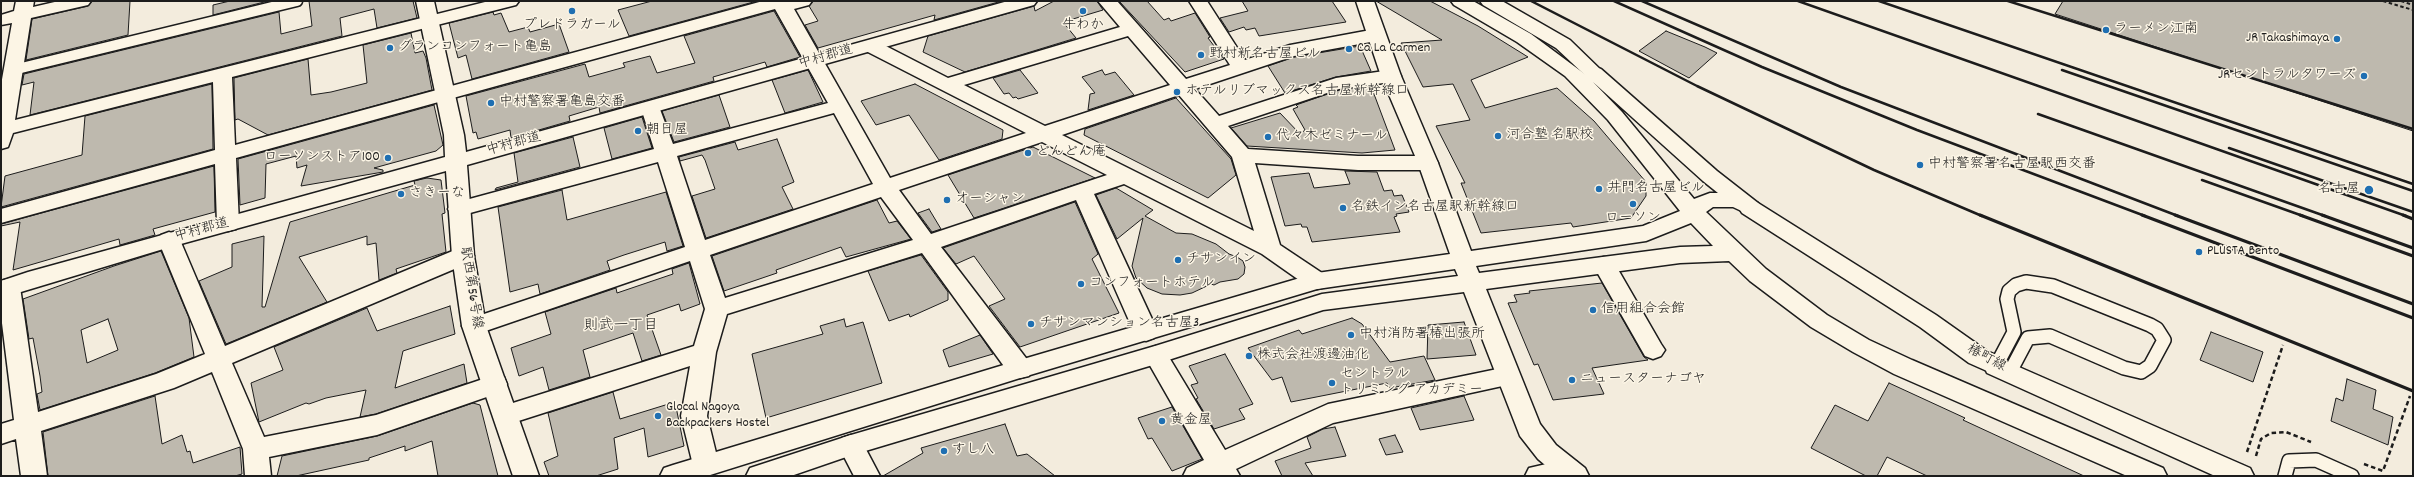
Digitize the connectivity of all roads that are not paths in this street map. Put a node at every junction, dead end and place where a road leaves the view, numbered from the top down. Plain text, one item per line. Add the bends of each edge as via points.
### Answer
1 (82, 1) edge
2 (297, 1) edge
3 (425, 1) edge
4 (510, 1) edge
5 (803, 1) edge
6 (1028, 1) edge
7 (1107, 1) edge
8 (1198, 1) edge
9 (1365, 1) edge
10 (1460, 1) edge
11 (1489, 1) edge
12 (781, 3) edge
13 (24, 8) edge
14 (1, 20) edge
15 (430, 21) junction
16 (1131, 29) junction
17 (1376, 35) junction
18 (871, 46) junction
19 (814, 62) junction
20 (1241, 68) junction
21 (13, 70) junction
22 (1594, 73) junction
23 (222, 74) junction
24 (1391, 76) junction
25 (948, 84) junction
26 (1181, 88) junction
27 (445, 93) junction
28 (838, 106) junction
29 (651, 108) junction
30 (1214, 124) junction
31 (2, 134) edge
32 (1041, 135) junction
33 (666, 153) junction
34 (224, 154) junction
35 (1242, 155) junction
36 (456, 161) junction
37 (1428, 163) junction
38 (1125, 176) junction
39 (885, 188) junction
40 (1082, 191) junction
41 (1750, 208) junction
42 (459, 209) junction
43 (1695, 213) junction
44 (1, 216) edge
45 (228, 224) junction
46 (169, 240) junction
47 (925, 244) junction
48 (1270, 249) junction
49 (697, 251) junction
50 (1733, 253) junction
51 (463, 256) junction
52 (1680, 256) junction
53 (1604, 265) junction
54 (1467, 271) junction
55 (1317, 281) junction
56 (5, 289) edge
57 (717, 309) junction
58 (474, 326) junction
59 (1146, 332) junction
60 (1653, 350) dead end
61 (704, 352) junction
62 (1156, 355) junction
63 (218, 357) junction
64 (1020, 369) junction
65 (2003, 369) junction
66 (1507, 376) junction
67 (495, 384) junction
68 (506, 415) junction
69 (27, 427) junction
70 (1, 434) edge
71 (851, 445) junction
72 (256, 449) junction
73 (706, 465) junction
74 (1224, 470) edge
75 (1572, 473) edge
76 (34, 476) edge
77 (258, 476) edge
78 (526, 476) edge
79 (673, 476) edge
80 (759, 476) edge
81 (867, 476) edge
82 (1196, 476) edge
83 (1538, 476) edge
84 (2154, 476) edge
85 (2241, 476) edge
86 (2285, 476) edge
87 (2352, 476) edge

1 - 13 street
2 - 21 lane
3 - 15 street, 駅西第56号線
4 - 15 street
5 - 12 street
6 - 18 street, 中村郡道
7 - 16 street
8 - 20 street
9 - 17 street
10 - 43 street via 1524,38 1572,72 1615,116
11 - 22 street via 1563,44
12 - 19 street
12 - 27 street
13 - 14 street
13 - 21 street
15 - 23 street
15 - 27 street, 駅西第56号線
16 - 25 street
16 - 26 street
17 - 20 street via 1290,51
17 - 24 street
18 - 19 street, 中村郡道
18 - 25 street
19 - 28 street
19 - 29 street, 中村郡道
20 - 26 street
21 - 31 street
22 - 41 street
22 - 43 street via 1670,178 1689,194
23 - 31 street
23 - 34 street
24 - 30 street via 1336,84
24 - 37 street
25 - 32 street
26 - 30 street
26 - 32 street
27 - 34 street
27 - 36 street, 駅西第56号線 via 454,135
28 - 33 street
28 - 39 street
29 - 33 street
29 - 36 street, 中村郡道
30 - 35 street
32 - 38 street
32 - 39 street
33 - 42 street
33 - 49 street
34 - 44 street
34 - 45 street
35 - 37 street via 1358,163
35 - 48 street
36 - 42 street, 駅西第56号線
36 - 45 street, 中村郡道
37 - 54 street
38 - 40 street
38 - 48 street
39 - 47 street
39 - 49 street
40 - 47 street
40 - 59 street
41 - 43 street via 1737,200 1722,199 1702,204
41 - 65 street, 椿町線 via 1928,321 1972,353
42 - 51 street, 駅西第56号線
43 - 50 street
43 - 52 street via 1701,228 1700,245
43 - 54 street via 1646,233
45 - 46 street, 中村郡道
46 - 56 street, 中村郡道
46 - 63 street
47 - 57 street
47 - 64 street
48 - 55 street
49 - 57 street
49 - 58 street
50 - 52 street
50 - 84 street via 1783,295 1861,346 1903,367
51 - 58 street, 駅西第56号線
51 - 63 street
52 - 53 street
53 - 54 street
53 - 60 street
54 - 55 street
54 - 62 street via 1322,302
54 - 66 street
55 - 59 street
56 - 69 street
57 - 61 street
58 - 67 street, 駅西第56号線
59 - 64 street
61 - 68 street
61 - 73 street via 694,416
62 - 71 street
62 - 74 street
63 - 69 street via 165,381
63 - 72 street
64 - 73 street
65 - 65 lane via 2014,332 2007,299 2009,291 2016,285 2026,282 2053,286 2150,325 2157,329 2164,340 2150,366 2141,372 2124,368 2050,336 2028,338
65 - 85 street, 椿町線
66 - 74 street via 1328,414
66 - 75 street via 1529,429 1547,452
67 - 68 street, 駅西第56号線
67 - 72 street via 376,425
68 - 78 street, 駅西第56号線
69 - 70 street
69 - 76 street
71 - 80 street
71 - 81 street
72 - 77 street
73 - 79 street
74 - 82 street
75 - 83 street
86 - 87 lane via 2288,461 2316,460

